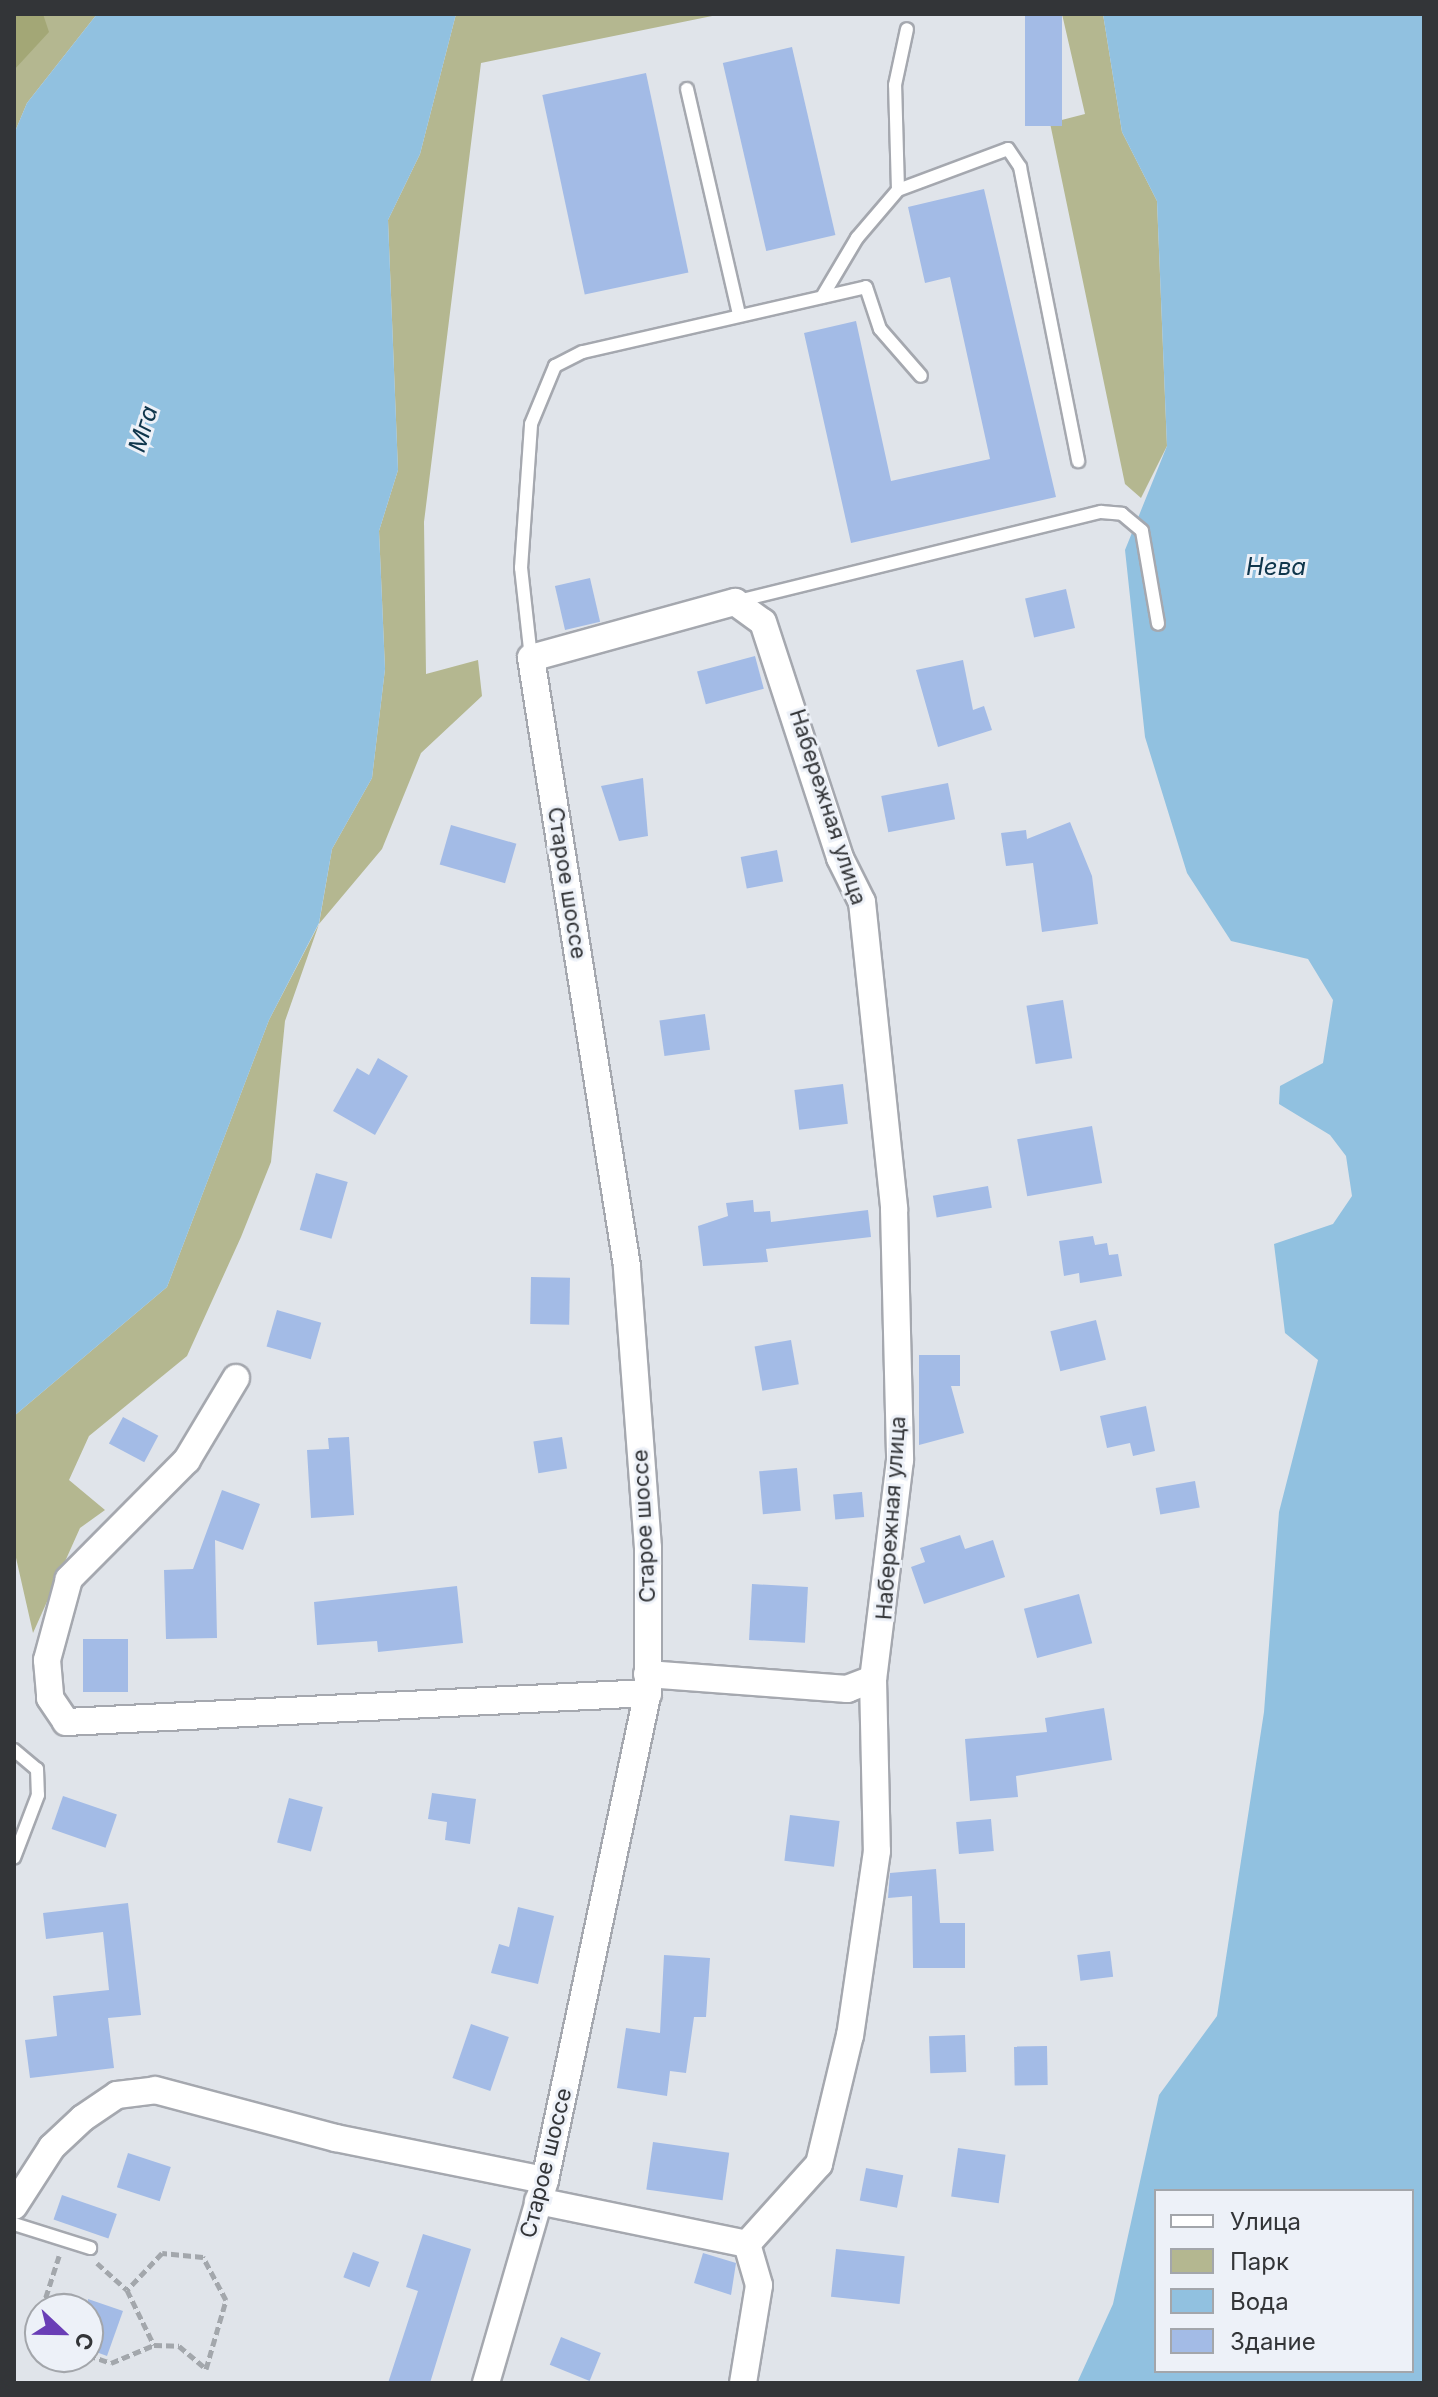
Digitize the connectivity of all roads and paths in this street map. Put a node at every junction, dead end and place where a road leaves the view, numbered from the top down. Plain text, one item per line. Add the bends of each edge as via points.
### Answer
1 (907, 29) dead end
2 (687, 89) dead end
3 (898, 190) junction
4 (822, 297) junction
5 (739, 315) junction
6 (921, 376) dead end
7 (1078, 461) dead end
8 (735, 602) junction
9 (1158, 624) dead end
10 (531, 658) junction
11 (236, 1378) dead end
12 (873, 1679) junction
13 (648, 1684) junction
14 (14, 1750) edge
15 (14, 1858) edge
16 (541, 2190) junction
17 (14, 2206) edge
18 (14, 2224) edge
19 (65, 2240) junction
20 (747, 2244) junction
21 (90, 2248) joint
22 (127, 2290) junction
23 (47, 2293) edge
24 (154, 2345) junction
25 (104, 2361) edge
26 (486, 2383) edge
27 (743, 2383) edge

1 - 3 lane via 895,85
2 - 5 lane
3 - 4 lane via 857,238
3 - 7 lane via 1008,149 1020,167
4 - 5 lane
4 - 6 lane via 866,287 880,329
5 - 10 lane via 583,352 555,366 538,396 530,438 521,568
8 - 9 lane via 1101,512 1122,514 1142,531
8 - 10 street
8 - 12 street, Набережная улица via 763,622 773,645 840,858 862,902 894,1209 900,1460
10 - 13 street, Старое шоссе via 627,1266 648,1548
11 - 13 street via 187,1460 69,1579 47,1660 50,1698 66,1722
12 - 13 street via 847,1689
12 - 20 street, Набережная улица via 877,1851 850,2035 819,2164
13 - 16 street, Старое шоссе
14 - 15 lane via 37,1769 38,1795
16 - 17 street via 155,2090 117,2095 83,2118 52,2147
16 - 20 street
16 - 26 street, Старое шоссе
18 - 19 lane
19 - 21 lane
19 - 23 path
20 - 27 street via 759,2285
21 - 22 path via 95,2262
22 - 24 path
22 - 24 path via 162,2253 203,2257 215,2273 226,2300 206,2369 179,2346
24 - 25 path via 111,2363

